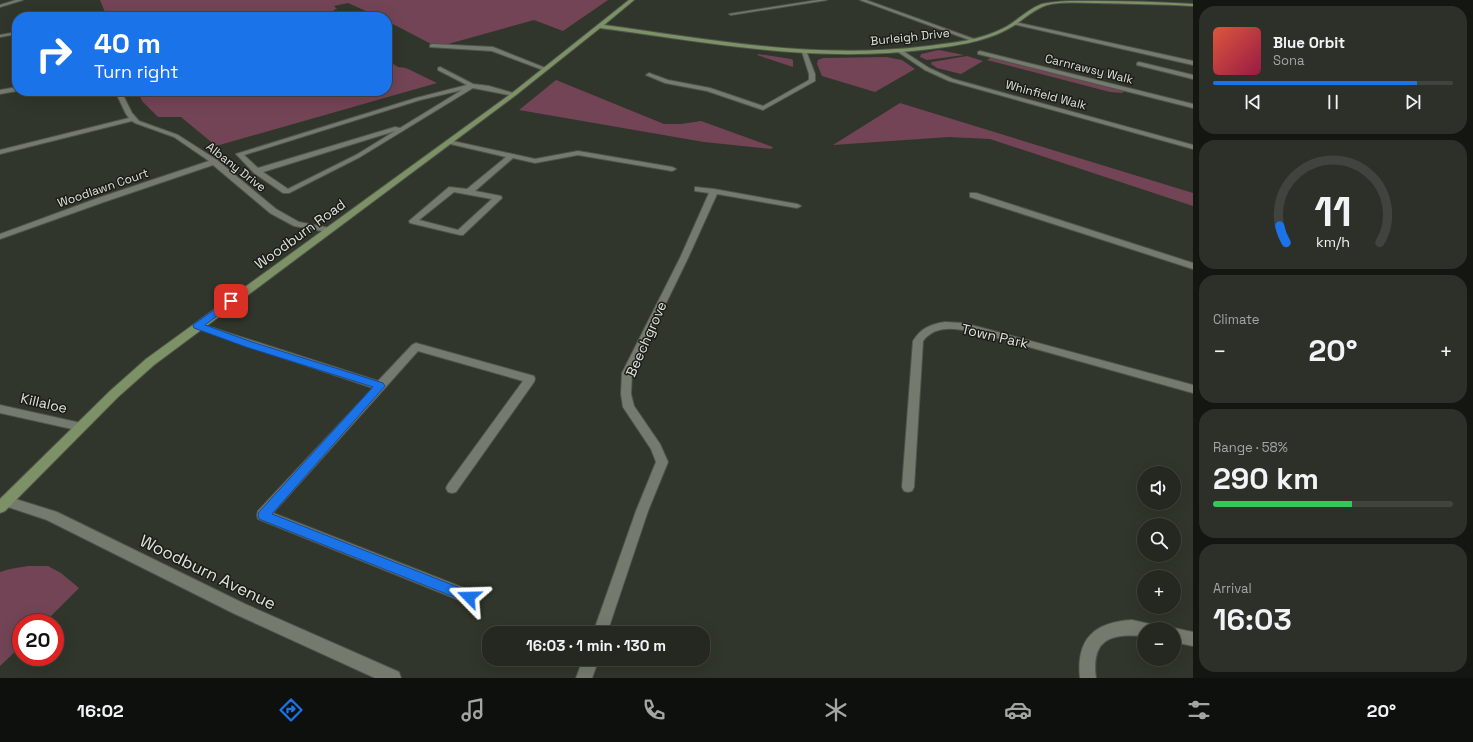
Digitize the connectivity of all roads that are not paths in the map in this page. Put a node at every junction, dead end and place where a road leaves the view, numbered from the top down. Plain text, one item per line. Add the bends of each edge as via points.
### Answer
1 (21, 0) edge
2 (632, 0) edge
3 (825, 0) edge
4 (862, 0) edge
5 (1193, 4) edge
6 (0, 6) edge
7 (732, 14) dead end
8 (1015, 23) junction
9 (600, 26) junction
10 (12, 34) edge
11 (0, 36) edge
12 (974, 40) junction
13 (432, 46) dead end
14 (900, 51) junction
15 (980, 53) dead end
16 (804, 54) junction
17 (1193, 63) edge
18 (1139, 64) dead end
19 (440, 69) dead end
20 (545, 69) junction
21 (649, 75) dead end
22 (1193, 76) edge
23 (472, 86) junction
24 (12, 90) edge
25 (0, 92) edge
26 (514, 94) junction
27 (121, 96) edge
28 (1193, 106) edge
29 (133, 119) junction
30 (409, 125) junction
31 (448, 142) junction
32 (1193, 147) edge
33 (0, 152) edge
34 (511, 156) junction
35 (214, 162) junction
36 (672, 169) dead end
37 (257, 171) junction
38 (698, 189) dead end
39 (714, 191) junction
40 (469, 192) junction
41 (973, 195) dead end
42 (797, 206) dead end
43 (327, 230) junction
44 (0, 237) edge
45 (1193, 266) edge
46 (198, 326) junction
47 (380, 386) junction
48 (1193, 389) edge
49 (0, 409) edge
50 (81, 427) junction
51 (908, 487) dead end
52 (452, 488) dead end
53 (3, 504) edge
54 (469, 597) dead end
55 (602, 626) edge
56 (1137, 628) edge
57 (1181, 636) edge
58 (1193, 639) edge
59 (588, 666) edge
60 (393, 678) edge
61 (584, 678) edge
62 (1088, 678) edge

1 - 6 street
2 - 9 street, Woodburn Road
3 - 7 street
4 - 12 street
5 - 8 street, Burleigh Drive via 1055,3 1035,8
8 - 12 street, Burleigh Drive
8 - 17 street
9 - 16 street, Burleigh Drive
9 - 20 street, Woodburn Road
10 - 11 street
12 - 14 street, Burleigh Drive
13 - 20 street via 493,49
14 - 16 street, Burleigh Drive
14 - 32 street, Whinfield Walk via 926,69 951,80
15 - 28 street, Carnrawsy Walk
16 - 21 street via 812,81 763,108 708,89 667,82
18 - 22 street
19 - 23 street
20 - 26 street, Woodburn Road
23 - 26 street
23 - 30 street
23 - 37 street via 418,99 239,154
24 - 25 street
26 - 31 street, Woodburn Road
27 - 29 street
29 - 33 street
29 - 35 street, Albany Drive via 176,136
30 - 37 street
30 - 37 street via 294,190 286,191
31 - 34 street
31 - 43 street, Woodburn Road
34 - 36 street via 535,161 578,153
34 - 40 street
35 - 43 street, Albany Drive via 273,211 298,224
35 - 44 street, Woodlawn Court
38 - 39 street
39 - 42 street
39 - 55 street, Beechgrove via 627,373 626,394 629,407 656,447 662,462 642,511
40 - 40 street via 498,198 460,233 413,221 452,189
41 - 45 street
43 - 46 street, Woodburn Road
46 - 47 street
46 - 50 street, Woodburn Road via 150,362
47 - 52 street via 416,347 530,380
47 - 54 street via 264,515
48 - 51 street, Town Park via 979,330 954,326 936,327 923,334 918,341
49 - 50 street, Killaloe
50 - 53 street, Woodburn Road
53 - 60 street, Woodburn Avenue via 34,509 52,516 240,609
56 - 62 street via 1116,629 1098,637 1086,655
57 - 58 street
59 - 61 street

